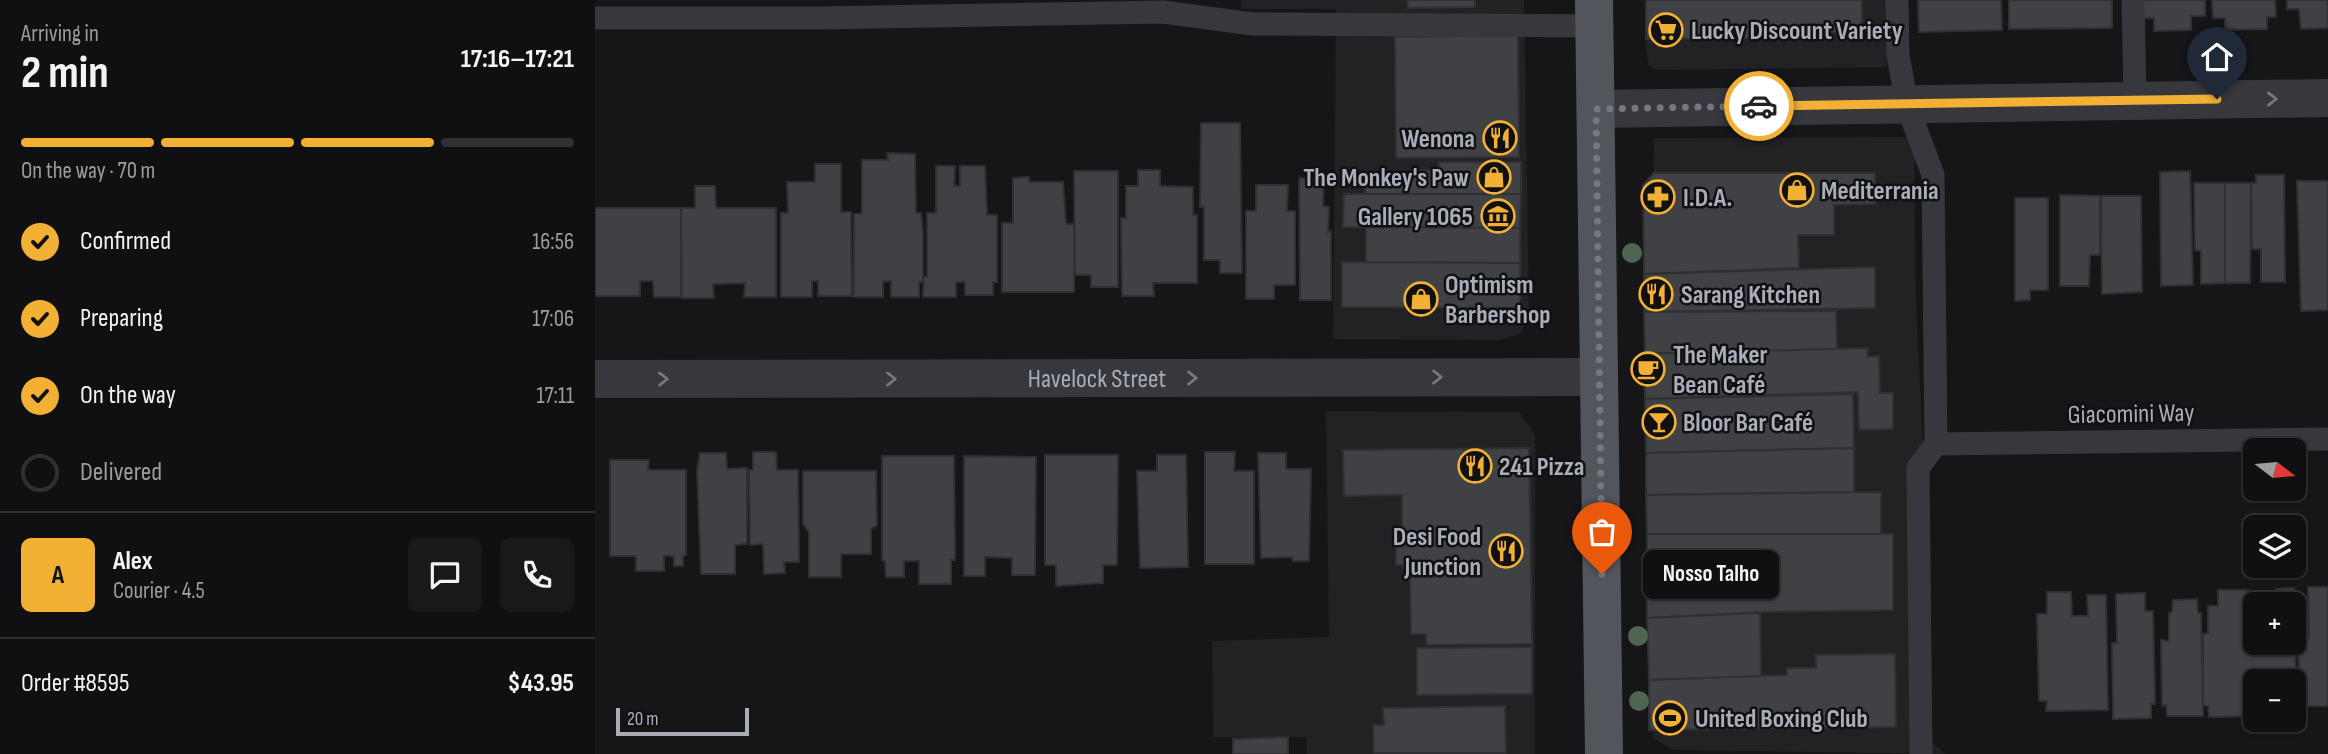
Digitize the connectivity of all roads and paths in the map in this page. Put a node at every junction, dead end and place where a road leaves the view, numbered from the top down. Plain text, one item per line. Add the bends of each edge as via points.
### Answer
1 (1897, 0) edge
2 (2133, 0) edge
3 (1594, 13) edge
4 (595, 18) edge
5 (2328, 98) edge
6 (2135, 99) junction
7 (1907, 105) junction
8 (1596, 109) junction
9 (1599, 377) junction
10 (595, 379) edge
11 (2328, 439) edge
12 (1936, 444) junction
13 (1604, 754) edge
14 (1921, 754) edge

1 - 7 lane via 1898,55
2 - 6 lane
3 - 4 lane via 1253,24 1163,12
3 - 8 main road
6 -> 5 street
6 - 7 street
7 - 8 street
7 - 12 lane via 1933,175
8 - 9 main road
10 -> 9 street, Havelock Street
9 - 13 main road
11 - 12 lane, Giacomini Way
12 - 14 lane via 1918,468

